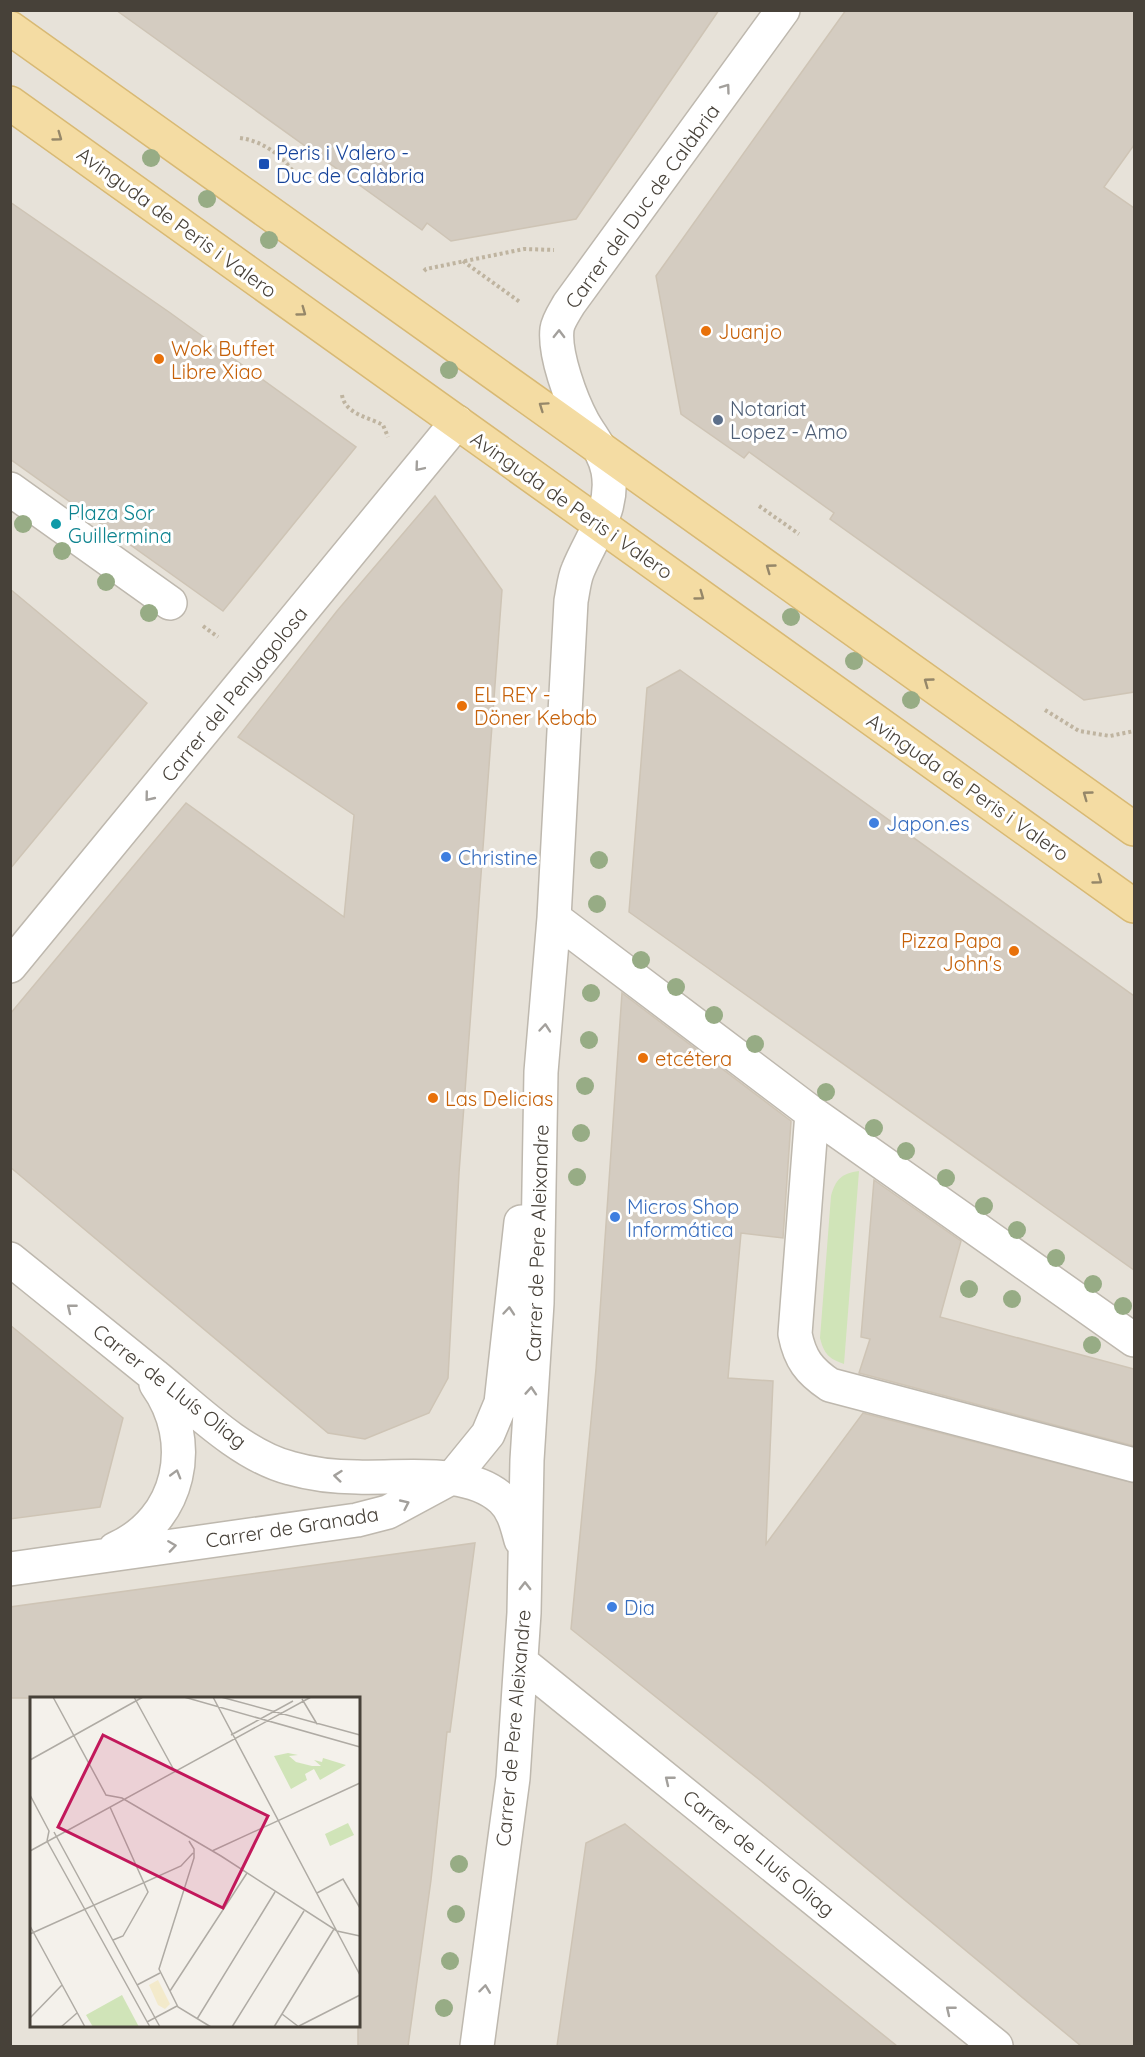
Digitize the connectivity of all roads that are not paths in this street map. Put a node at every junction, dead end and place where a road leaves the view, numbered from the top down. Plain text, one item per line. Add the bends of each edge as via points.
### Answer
1 (783, 10) edge
2 (10, 28) edge
3 (10, 103) edge
4 (457, 422) junction
5 (600, 446) junction
6 (10, 489) edge
7 (602, 525) junction
8 (170, 603) dead end
9 (1134, 829) edge
10 (1132, 898) edge
11 (554, 918) junction
12 (10, 966) edge
13 (542, 1071) junction
14 (812, 1113) junction
15 (10, 1259) edge
16 (1134, 1340) edge
17 (141, 1364) junction
18 (1134, 1465) edge
19 (453, 1477) junction
20 (525, 1550) junction
21 (96, 1557) junction
22 (10, 1569) edge
23 (521, 1662) junction
24 (477, 2046) edge
25 (996, 2046) edge

5 -> 1 street, Carrer del Duc de Calàbria via 570,391 557,328 568,304
5 -> 2 main road
3 -> 4 main road, Avinguda de Peris i Valero
4 - 7 main road, Avinguda de Peris i Valero
4 -> 12 street, Carrer del Penyagolosa
5 - 7 street, Carrer de Pere Aleixandre via 608,470 609,496
9 -> 5 main road
6 - 8 street
7 -> 10 main road, Avinguda de Peris i Valero
7 - 11 street, Carrer de Pere Aleixandre via 577,573 572,601
13 -> 11 street, Carrer de Pere Aleixandre
11 - 14 street
19 -> 13 street, Carrer de Granada via 488,1434 501,1403 512,1286
20 -> 13 street, Carrer de Pere Aleixandre via 537,1303
14 - 16 street
14 - 18 street via 795,1334 800,1354 811,1372 830,1384
17 -> 15 street, Carrer de Lluís Oliag
19 -> 17 street, Carrer de Lluís Oliag via 354,1477 288,1468 253,1452
21 -> 17 street, Carrer de Granada via 134,1540 154,1523 170,1493 179,1461 177,1428 169,1402
19 - 20 street, Carrer de Lluís Oliag via 481,1485 503,1500 513,1514
21 -> 19 street, Carrer de Granada via 357,1520 388,1512
23 -> 20 street, Carrer de Pere Aleixandre
21 - 22 street, Carrer de Granada
24 -> 23 street, Carrer de Pere Aleixandre via 513,1778
25 -> 23 street, Carrer de Lluís Oliag

